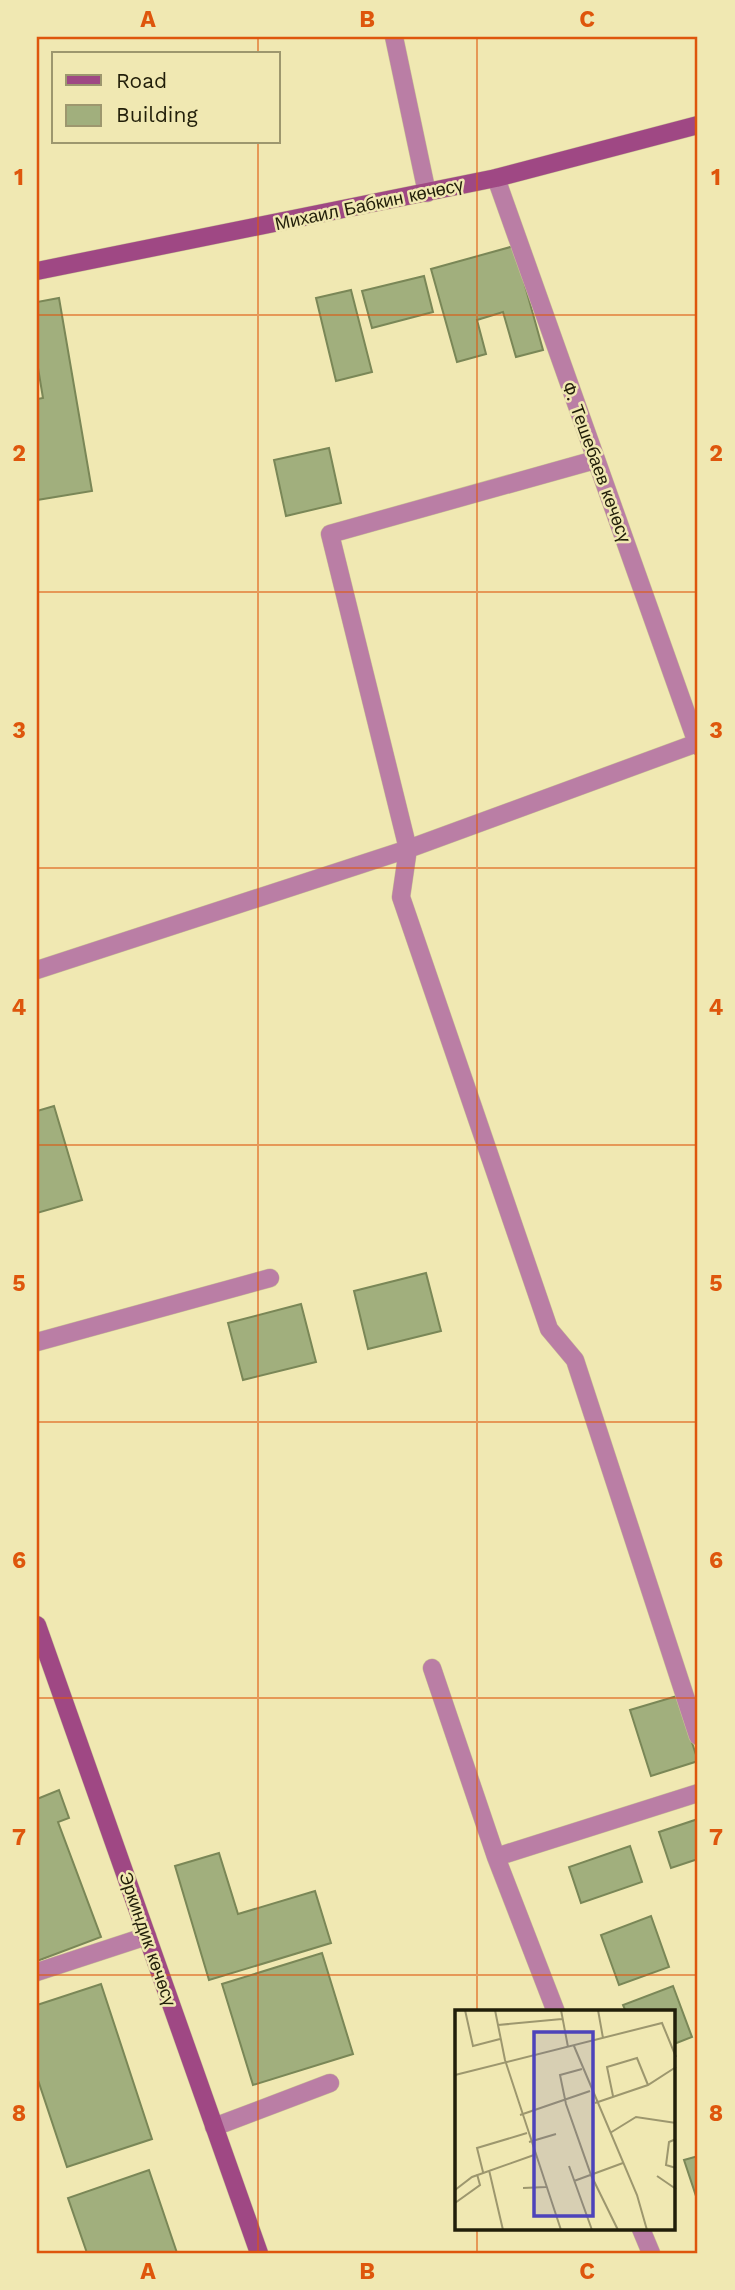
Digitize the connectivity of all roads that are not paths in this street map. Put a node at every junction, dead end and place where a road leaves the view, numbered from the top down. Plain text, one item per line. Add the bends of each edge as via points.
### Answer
1 (394, 37) edge
2 (698, 125) edge
3 (496, 178) junction
4 (427, 193) junction
5 (37, 271) edge
6 (596, 460) junction
7 (698, 745) edge
8 (408, 849) junction
9 (37, 970) edge
10 (270, 1278) dead end
11 (37, 1342) edge
12 (37, 1625) edge
13 (432, 1668) dead end
14 (698, 1736) edge
15 (698, 1793) edge
16 (496, 1857) junction
17 (147, 1936) junction
18 (37, 1972) edge
19 (555, 2010) edge
20 (330, 2082) dead end
21 (214, 2127) junction
22 (641, 2230) edge
23 (259, 2253) edge
24 (651, 2253) edge

1 - 4 street
2 - 3 main road, Михаил Бабкин көчөсү
3 - 4 main road, Михаил Бабкин көчөсү
3 - 6 street, Ф. Тешебаев көчөсү
4 - 5 main road, Михаил Бабкин көчөсү
6 - 7 street, Ф. Тешебаев көчөсү
6 - 8 street via 330,534
7 - 8 street
8 - 9 street
8 - 14 street via 401,897 549,1329 575,1360
10 - 11 street
12 - 17 main road, Эркиндик көчөсү
13 - 16 street
15 - 16 street
16 - 19 street
17 - 18 street
17 - 21 main road, Эркиндик көчөсү
20 - 21 street
21 - 23 main road, Эркиндик көчөсү
22 - 24 street

